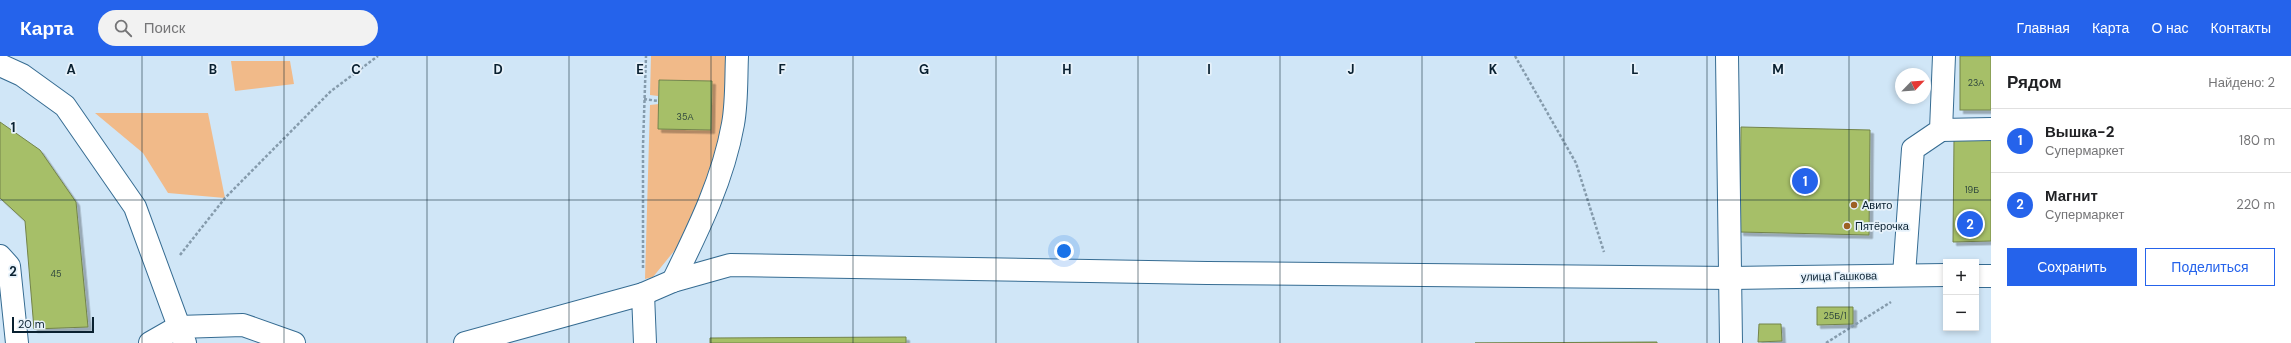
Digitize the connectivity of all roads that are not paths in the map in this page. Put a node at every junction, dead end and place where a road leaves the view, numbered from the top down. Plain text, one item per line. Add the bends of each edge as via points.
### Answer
1 (737, 56) edge
2 (1727, 56) edge
3 (1944, 56) edge
4 (0, 65) edge
5 (1991, 129) edge
6 (1941, 130) junction
7 (0, 256) edge
8 (1904, 275) junction
9 (1943, 275) edge
10 (1979, 276) edge
11 (1991, 276) edge
12 (1732, 278) junction
13 (673, 281) junction
14 (643, 294) junction
15 (181, 335) edge
16 (489, 340) edge
17 (17, 343) edge
18 (150, 343) edge
19 (294, 343) edge
20 (465, 343) edge
21 (645, 343) edge
22 (1731, 343) edge

1 - 13 street via 733,123 723,167 709,207
2 - 12 street
3 - 6 street
4 - 15 street via 22,75 65,106 135,206
5 - 6 street
6 - 8 street via 1913,148
7 - 17 street via 9,266
8 - 9 street, улица Гашкова
8 - 12 street, улица Гашкова
10 - 11 street
12 - 13 street, улица Гашкова via 730,265
12 - 22 street
13 - 14 street, улица Гашкова
14 - 16 street, улица Гашкова
14 - 21 street
15 - 18 street
15 - 19 street via 243,325
16 - 20 street, улица Гашкова

